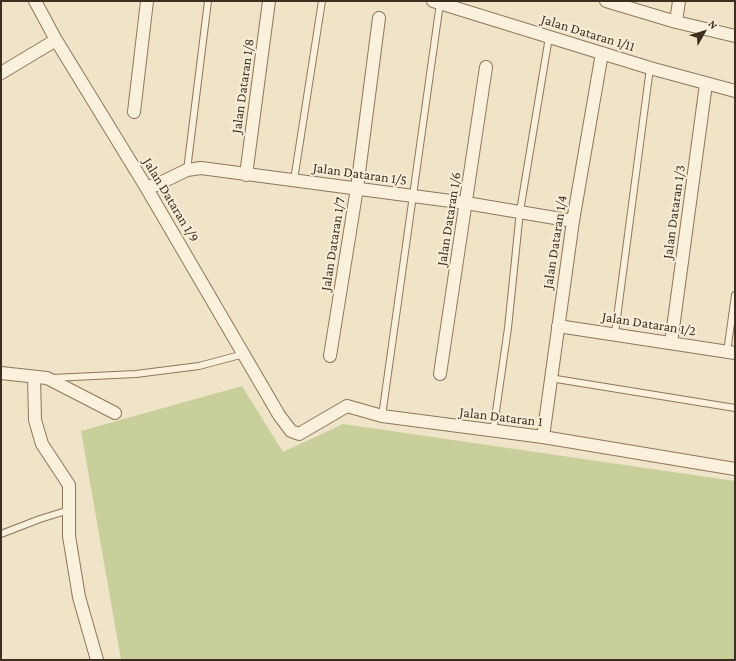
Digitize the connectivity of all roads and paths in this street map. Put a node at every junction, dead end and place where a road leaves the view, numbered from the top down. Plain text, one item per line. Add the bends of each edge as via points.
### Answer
1 (35, 1) edge
2 (147, 1) edge
3 (208, 1) edge
4 (269, 1) edge
5 (322, 1) edge
6 (606, 1) edge
7 (679, 1) edge
8 (436, 2) edge
9 (379, 18) dead end
10 (676, 22) junction
11 (735, 36) edge
12 (549, 37) junction
13 (56, 40) junction
14 (602, 53) junction
15 (486, 67) dead end
16 (650, 68) junction
17 (2, 70) edge
18 (706, 84) junction
19 (735, 91) edge
20 (134, 112) dead end
21 (187, 170) junction
22 (246, 175) junction
23 (294, 180) junction
24 (146, 187) junction
25 (357, 188) junction
26 (412, 197) junction
27 (466, 203) junction
28 (520, 211) junction
29 (573, 221) junction
30 (735, 295) edge
31 (558, 326) junction
32 (615, 333) junction
33 (671, 343) junction
34 (731, 352) edge
35 (244, 354) junction
36 (330, 356) dead end
37 (1, 373) edge
38 (440, 374) dead end
39 (34, 377) junction
40 (47, 378) junction
41 (550, 378) junction
42 (735, 408) edge
43 (115, 413) dead end
44 (279, 415) joint
45 (382, 416) junction
46 (493, 432) junction
47 (543, 437) junction
48 (735, 469) edge
49 (69, 510) junction
50 (1, 534) edge
51 (97, 660) edge

1 - 13 street, Jalan Dataran 1/9
2 - 20 street
3 - 21 lane
4 - 22 street, Jalan Dataran 1/8
5 - 23 lane
6 - 10 street
7 - 10 street
8 - 12 street, Jalan Dataran 1/11
8 - 26 lane
9 - 25 street, Jalan Dataran 1/7
10 - 11 street
12 - 14 street, Jalan Dataran 1/11
12 - 28 lane
13 - 17 street
13 - 24 street, Jalan Dataran 1/9
14 - 16 street, Jalan Dataran 1/11
14 - 29 street, Jalan Dataran 1/4
15 - 27 street, Jalan Dataran 1/6
16 - 18 street, Jalan Dataran 1/11
16 - 32 lane
18 - 19 street, Jalan Dataran 1/11
18 - 33 street, Jalan Dataran 1/3
21 - 22 street, Jalan Dataran 1/5 via 201,168
21 - 24 street, Jalan Dataran 1/5
22 - 23 street, Jalan Dataran 1/5
23 - 25 street, Jalan Dataran 1/5
24 - 35 street, Jalan Dataran 1/9
25 - 26 street, Jalan Dataran 1/5
25 - 36 street, Jalan Dataran 1/7
26 - 27 street, Jalan Dataran 1/5
26 - 45 lane
27 - 28 street, Jalan Dataran 1/5
27 - 38 street, Jalan Dataran 1/6
28 - 29 street, Jalan Dataran 1/5
28 - 46 lane via 508,328
29 - 31 street, Jalan Dataran 1/4
30 - 34 lane
31 - 32 street, Jalan Dataran 1/2
31 - 41 street, Jalan Dataran 1/4
32 - 33 street, Jalan Dataran 1/2
33 - 34 street, Jalan Dataran 1/2
35 - 40 lane via 199,366 136,374
35 - 44 street, Jalan Dataran 1/9
37 - 39 street
39 - 40 street
39 - 49 street via 35,420 42,444 69,485
40 - 43 street
41 - 42 lane
41 - 47 street, Jalan Dataran 1/4
44 - 45 street, Jalan Dataran 1 via 291,431 299,434 347,406
45 - 46 street, Jalan Dataran 1
46 - 47 street, Jalan Dataran 1
47 - 48 street, Jalan Dataran 1
49 - 50 lane via 40,518
49 - 51 street via 69,536 79,597

